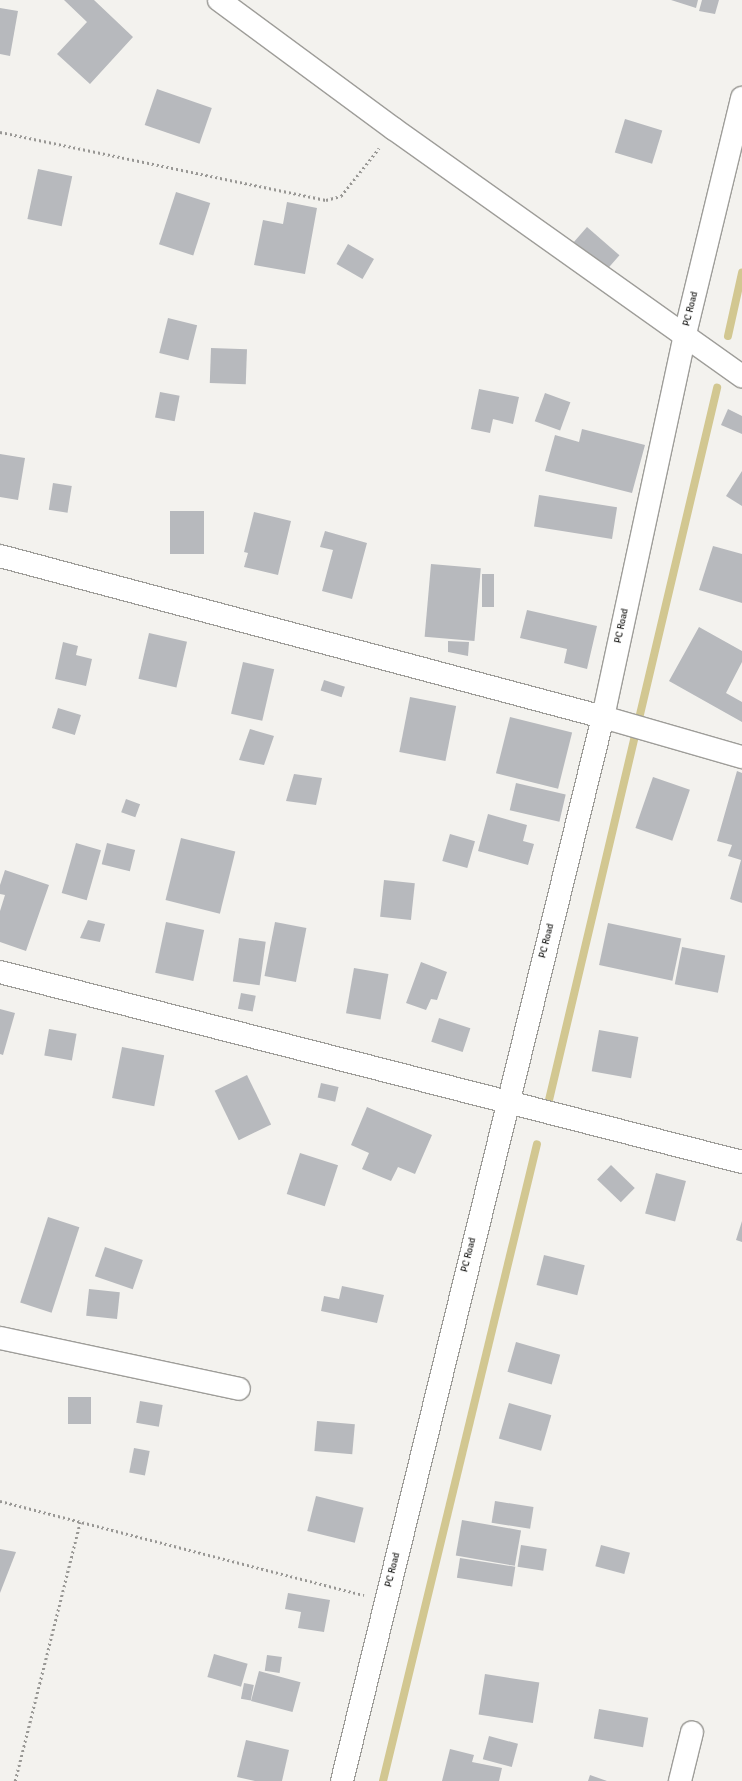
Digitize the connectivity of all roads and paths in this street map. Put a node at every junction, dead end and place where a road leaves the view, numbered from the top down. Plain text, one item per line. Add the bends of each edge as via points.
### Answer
1 (219, 0) edge
2 (742, 102) edge
3 (394, 129) junction
4 (0, 132) edge
5 (685, 334) junction
6 (742, 376) edge
7 (0, 556) edge
8 (603, 717) junction
9 (742, 757) edge
10 (0, 972) edge
11 (506, 1102) junction
12 (742, 1162) edge
13 (0, 1338) edge
14 (239, 1389) dead end
15 (0, 1502) edge
16 (80, 1522) junction
17 (386, 1601) junction
18 (692, 1732) dead end
19 (15, 1781) edge
20 (342, 1781) edge
21 (680, 1781) edge

1 - 3 street
2 - 5 street, PC Road
3 - 4 path via 341,196 326,200
3 - 5 street
5 - 6 street
5 - 8 street, PC Road
7 - 8 street
8 - 9 street
8 - 11 street, PC Road
10 - 11 street
11 - 12 street
11 - 17 street, PC Road
13 - 14 street
15 - 16 path
16 - 17 path
16 - 19 path
17 - 20 street, PC Road
18 - 21 street

